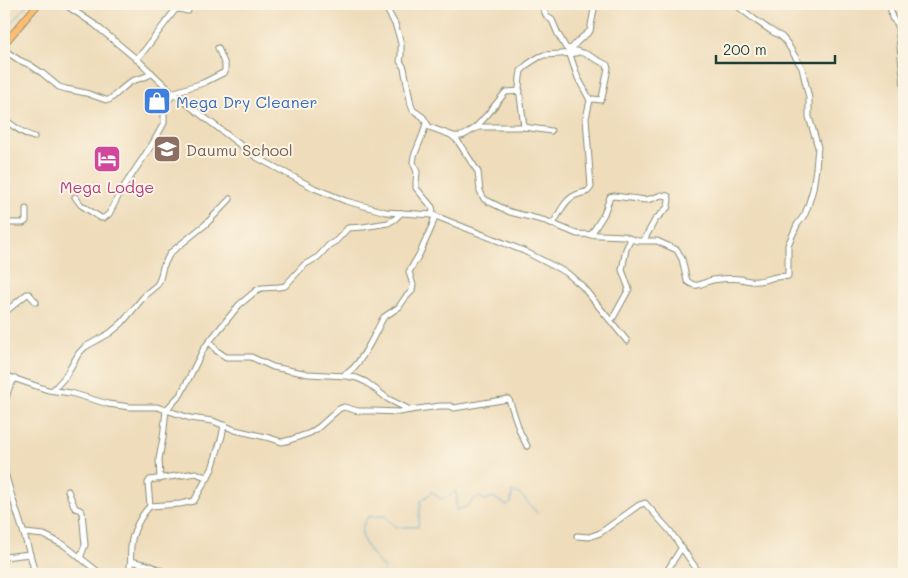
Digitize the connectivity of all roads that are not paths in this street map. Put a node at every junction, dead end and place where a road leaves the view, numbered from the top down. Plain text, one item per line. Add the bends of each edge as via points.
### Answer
1 (38, 4) edge
2 (64, 4) edge
3 (384, 4) edge
4 (541, 4) edge
5 (595, 4) edge
6 (735, 4) edge
7 (890, 4) edge
8 (188, 11) dead end
9 (4, 44) edge
10 (218, 48) dead end
11 (4, 50) edge
12 (569, 51) junction
13 (136, 59) junction
14 (152, 73) junction
15 (904, 86) edge
16 (520, 91) junction
17 (173, 93) junction
18 (590, 100) junction
19 (4, 119) edge
20 (426, 123) junction
21 (474, 128) junction
22 (524, 128) junction
23 (551, 130) dead end
24 (451, 135) junction
25 (34, 137) dead end
26 (75, 197) dead end
27 (230, 199) dead end
28 (26, 209) dead end
29 (401, 213) junction
30 (433, 215) junction
31 (4, 223) edge
32 (553, 224) junction
33 (592, 235) junction
34 (631, 239) junction
35 (644, 240) junction
36 (36, 302) dead end
37 (4, 313) edge
38 (613, 318) dead end
39 (627, 341) dead end
40 (210, 342) junction
41 (342, 375) junction
42 (6, 376) edge
43 (15, 378) junction
44 (9, 388) junction
45 (53, 390) junction
46 (4, 406) edge
47 (166, 410) junction
48 (410, 410) junction
49 (224, 425) junction
50 (527, 446) dead end
51 (4, 469) edge
52 (160, 478) junction
53 (208, 478) junction
54 (68, 491) dead end
55 (150, 506) junction
56 (24, 533) junction
57 (577, 536) dead end
58 (682, 547) junction
59 (30, 554) junction
60 (4, 557) edge
61 (80, 558) junction
62 (131, 561) junction
63 (92, 568) junction
64 (35, 574) edge
65 (89, 574) edge
66 (101, 574) edge
67 (128, 574) edge
68 (168, 574) edge
69 (665, 574) edge
70 (700, 574) edge

1 - 9 main road
2 - 13 street
3 - 20 street via 399,36 400,61 410,104
4 - 12 street
5 - 12 street via 590,31
6 - 35 street via 788,43 802,68 809,98 809,117 818,147 816,168 808,206 788,245 788,276 757,281 718,280 693,285 687,281 677,250 661,242
7 - 15 street via 892,18 898,24
8 - 13 street via 175,10
10 - 17 street via 225,72
11 - 14 street via 59,86 106,100 135,80
12 - 16 street via 534,59 522,71
12 - 18 street
12 - 18 street via 586,54 607,65 602,98
13 - 14 street
14 - 17 street
16 - 21 street via 506,92
16 - 22 street
17 - 26 street via 164,106 164,123 154,143 108,214 101,218
17 - 29 street via 256,157 314,188 346,201
18 - 32 street via 586,118 591,187 571,198
19 - 25 street
20 - 24 street
20 - 30 street via 413,162 417,172 416,188 432,207
21 - 22 street
21 - 24 street via 462,136
22 - 23 street
24 - 32 street via 478,172 484,199 510,212
27 - 45 street via 170,253 157,284 122,323 78,353 65,377
28 - 31 street via 26,221 23,223
29 - 30 street
29 - 40 street via 388,223 348,228 318,257 304,265 285,286 259,288 239,305
30 - 39 street via 524,251 567,274 582,286
30 - 41 street via 424,246 408,272 412,291 399,307 384,317 352,371
32 - 33 street via 577,234
33 - 34 street
33 - 35 street via 610,197 646,200 668,196 668,207 655,220
34 - 35 street
34 - 38 street via 622,270 630,288
36 - 37 street via 26,294
40 - 41 street via 226,357 251,358 273,367 308,374
40 - 47 street via 201,353 181,394
41 - 48 street via 362,380
42 - 43 street
42 - 44 street
43 - 44 street
43 - 45 street
44 - 46 street
45 - 47 street via 113,405
47 - 49 street
47 - 52 street via 158,459
48 - 49 street via 358,411 342,408 320,427 286,442
48 - 50 street via 440,406 454,408 508,399
49 - 53 street
51 - 56 street
52 - 53 street via 196,473
52 - 55 street via 149,481
53 - 55 street via 194,501
54 - 61 street via 75,508 82,512 85,545
55 - 62 street via 133,535
56 - 59 street
56 - 61 street via 44,535
57 - 58 street via 589,537 600,533 645,503
58 - 69 street
58 - 70 street
59 - 60 street
59 - 64 street
61 - 63 street
62 - 67 street
62 - 68 street
63 - 65 street
63 - 66 street

